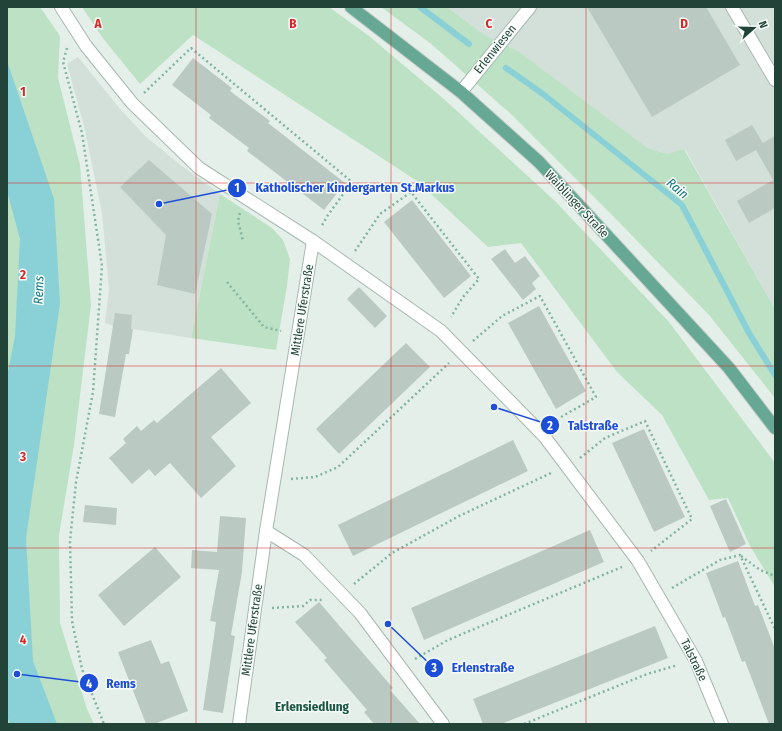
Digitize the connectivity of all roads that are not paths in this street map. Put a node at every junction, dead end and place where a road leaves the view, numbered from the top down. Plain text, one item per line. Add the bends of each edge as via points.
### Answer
1 (61, 7) edge
2 (351, 7) edge
3 (530, 7) edge
4 (732, 7) edge
5 (775, 80) edge
6 (461, 92) junction
7 (314, 241) junction
8 (775, 428) edge
9 (266, 531) junction
10 (239, 724) edge
11 (443, 724) edge
12 (722, 724) edge

1 - 7 street via 86,46 132,103 199,168
2 - 6 main road, Waiblinger Straße
3 - 6 street, Erlenwiesen
4 - 5 street
6 - 8 main road, Waiblinger Straße via 539,162 729,368
7 - 9 street, Mittlere Uferstraße
7 - 12 street, Talstraße via 440,330 544,436 638,561 696,661
9 - 10 street, Mittlere Uferstraße
9 - 11 street via 304,555 360,613

